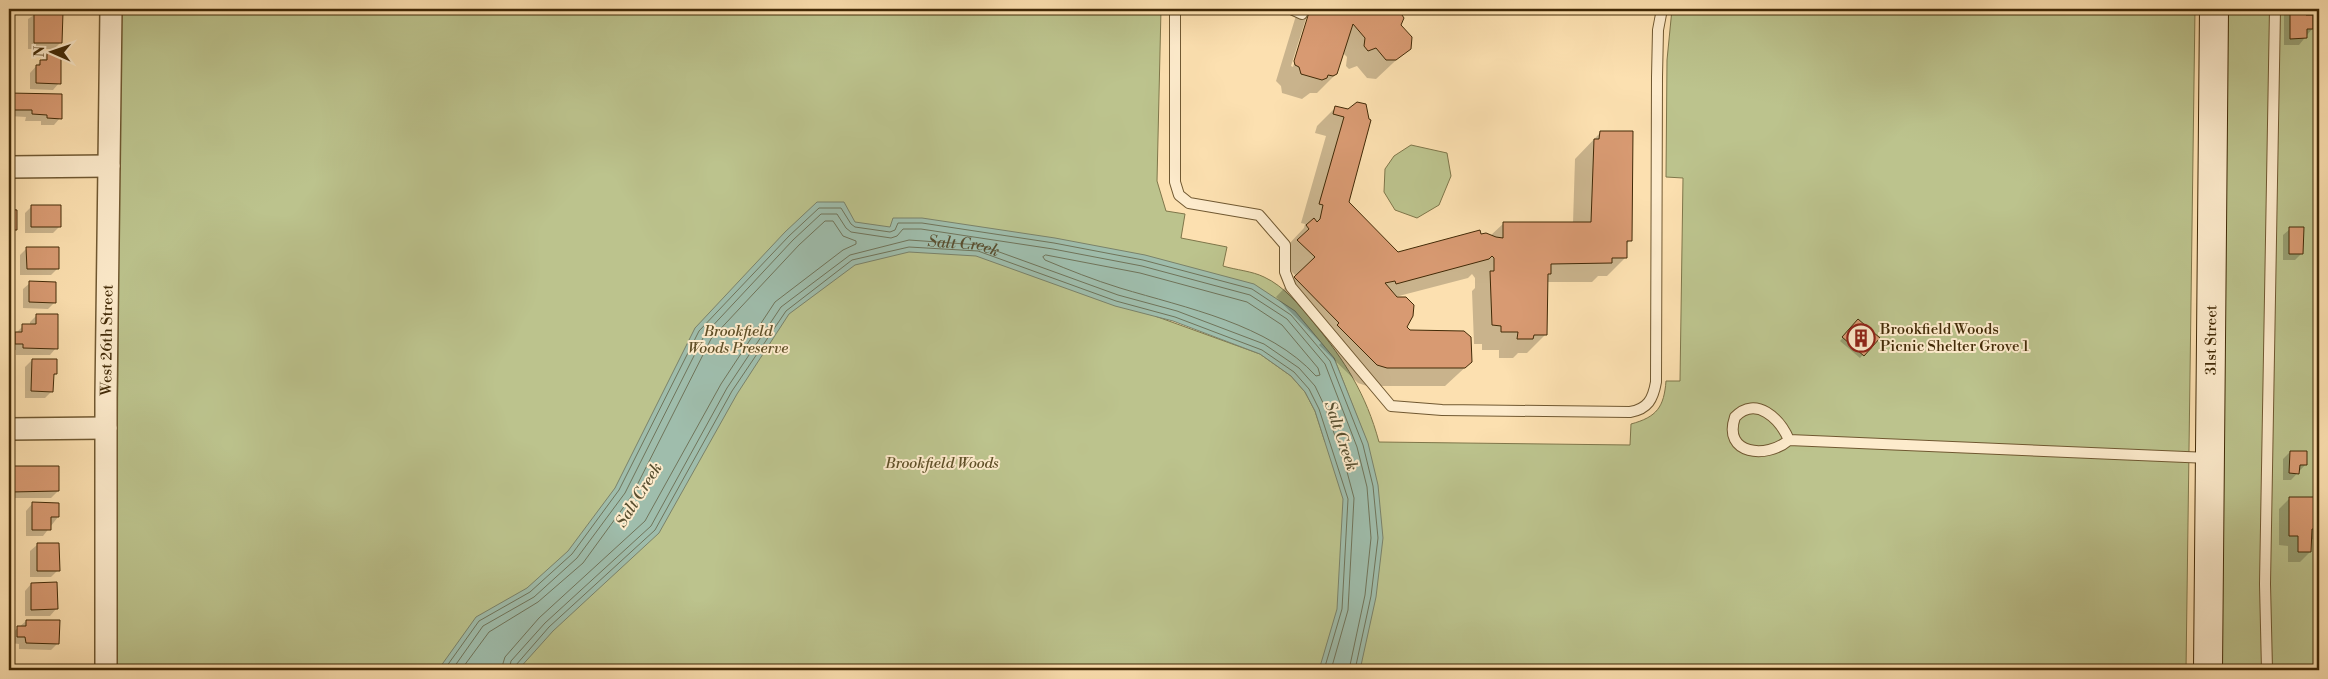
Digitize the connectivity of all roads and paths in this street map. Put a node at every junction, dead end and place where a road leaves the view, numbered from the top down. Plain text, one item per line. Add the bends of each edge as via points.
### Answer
1 (111, 9) edge
2 (1175, 9) edge
3 (1291, 9) edge
4 (1662, 9) edge
5 (2214, 9) edge
6 (2275, 9) edge
7 (1302, 14) dead end
8 (108, 166) junction
9 (9, 167) edge
10 (9, 428) edge
11 (106, 428) junction
12 (1789, 440) junction
13 (2210, 458) junction
14 (106, 670) edge
15 (2208, 670) edge
16 (2267, 670) edge

1 - 8 street, West 26th Street
2 - 4 lane via 1175,182 1179,195 1189,203 1259,215 1285,244 1285,272 1291,287 1390,406 1442,410 1630,412 1648,405 1656,382 1657,77
3 - 7 lane
5 - 13 main road, 31st Street
6 - 16 lane via 2265,574
8 - 9 street
8 - 11 street, West 26th Street
10 - 11 street
11 - 14 street, West 26th Street
12 - 12 lane via 1768,450 1744,449 1732,431 1735,417 1746,409 1764,410 1779,422
12 - 13 lane
13 - 15 main road, 31st Street

